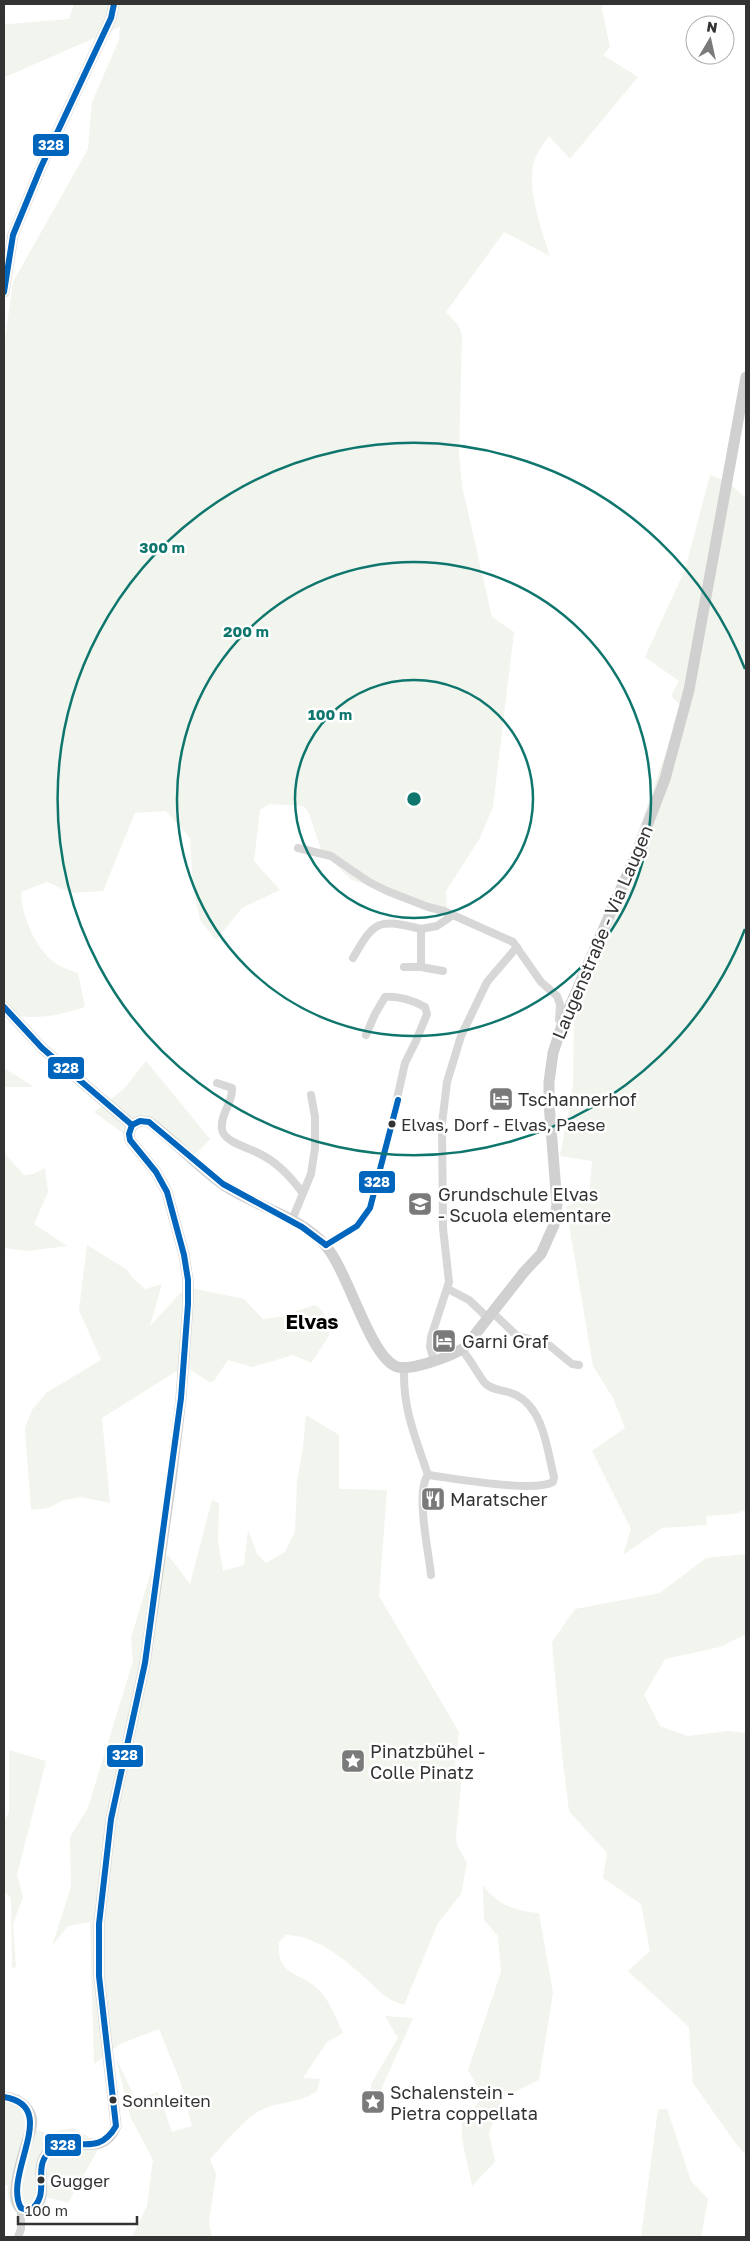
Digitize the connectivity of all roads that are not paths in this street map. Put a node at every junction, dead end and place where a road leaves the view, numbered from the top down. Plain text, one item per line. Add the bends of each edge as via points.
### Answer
1 (114, 4) edge
2 (4, 292) edge
3 (746, 377) edge
4 (298, 848) dead end
5 (453, 915) junction
6 (421, 929) junction
7 (517, 947) junction
8 (353, 958) dead end
9 (404, 967) dead end
10 (421, 967) junction
11 (443, 971) dead end
12 (557, 996) junction
13 (574, 997) junction
14 (4, 1008) edge
15 (563, 1022) junction
16 (366, 1035) dead end
17 (217, 1083) dead end
18 (311, 1095) dead end
19 (132, 1124) junction
20 (302, 1192) junction
21 (292, 1220) junction
22 (326, 1245) junction
23 (448, 1289) junction
24 (491, 1316) junction
25 (462, 1350) junction
26 (434, 1360) junction
27 (579, 1365) dead end
28 (404, 1369) junction
29 (428, 1475) junction
30 (431, 1575) dead end
31 (4, 2097) edge
32 (21, 2211) junction
33 (18, 2237) edge

1 - 2 street via 111,18 13,235
3 - 13 street, Laugenstraße - Via Laugen via 689,690 670,761 637,852
4 - 5 street via 331,856 369,882 428,908
5 - 6 street via 437,926
5 - 7 street via 506,938
6 - 8 street via 389,922 376,926 365,937
6 - 10 street
7 - 12 street via 541,982
7 - 23 street via 487,982 461,1036 446,1082 442,1124 443,1228
9 - 10 street
10 - 11 street
12 - 13 street
12 - 15 street via 559,1020
13 - 15 street, Laugenstraße - Via Laugen
14 - 19 street via 42,1048
15 - 24 street, Laugenstraße - Via Laugen via 553,1053 549,1082 557,1204 554,1225 541,1254
16 - 22 street via 385,998 394,996 425,1007 427,1014 405,1063 370,1208 357,1226
17 - 20 street via 232,1088 233,1097 223,1120 225,1137 266,1156 285,1170
18 - 20 street via 315,1148 310,1174
19 - 21 street via 140,1120 149,1122 224,1185
19 - 32 street via 130,1140 160,1179 174,1212 188,1280 188,1304 174,1463 145,1663 111,1819 99,1924 98,1976 117,2117 113,2133 101,2144 57,2146 47,2152 40,2169 42,2196 39,2204 28,2211
20 - 21 street
21 - 22 street
22 - 28 street via 338,1262 380,1352 395,1366
23 - 24 street
23 - 26 street via 431,1337
24 - 25 street, Laugenstraße - Via Laugen
24 - 27 street via 516,1335 549,1345 572,1364
25 - 26 street
25 - 29 street via 485,1383 517,1395 534,1412 541,1426 553,1482 525,1486
26 - 28 street
28 - 29 street via 403,1393 408,1417
29 - 30 street via 422,1496
31 - 32 street via 22,2102 31,2118 31,2128 14,2163 8,2186 10,2203
32 - 33 street

